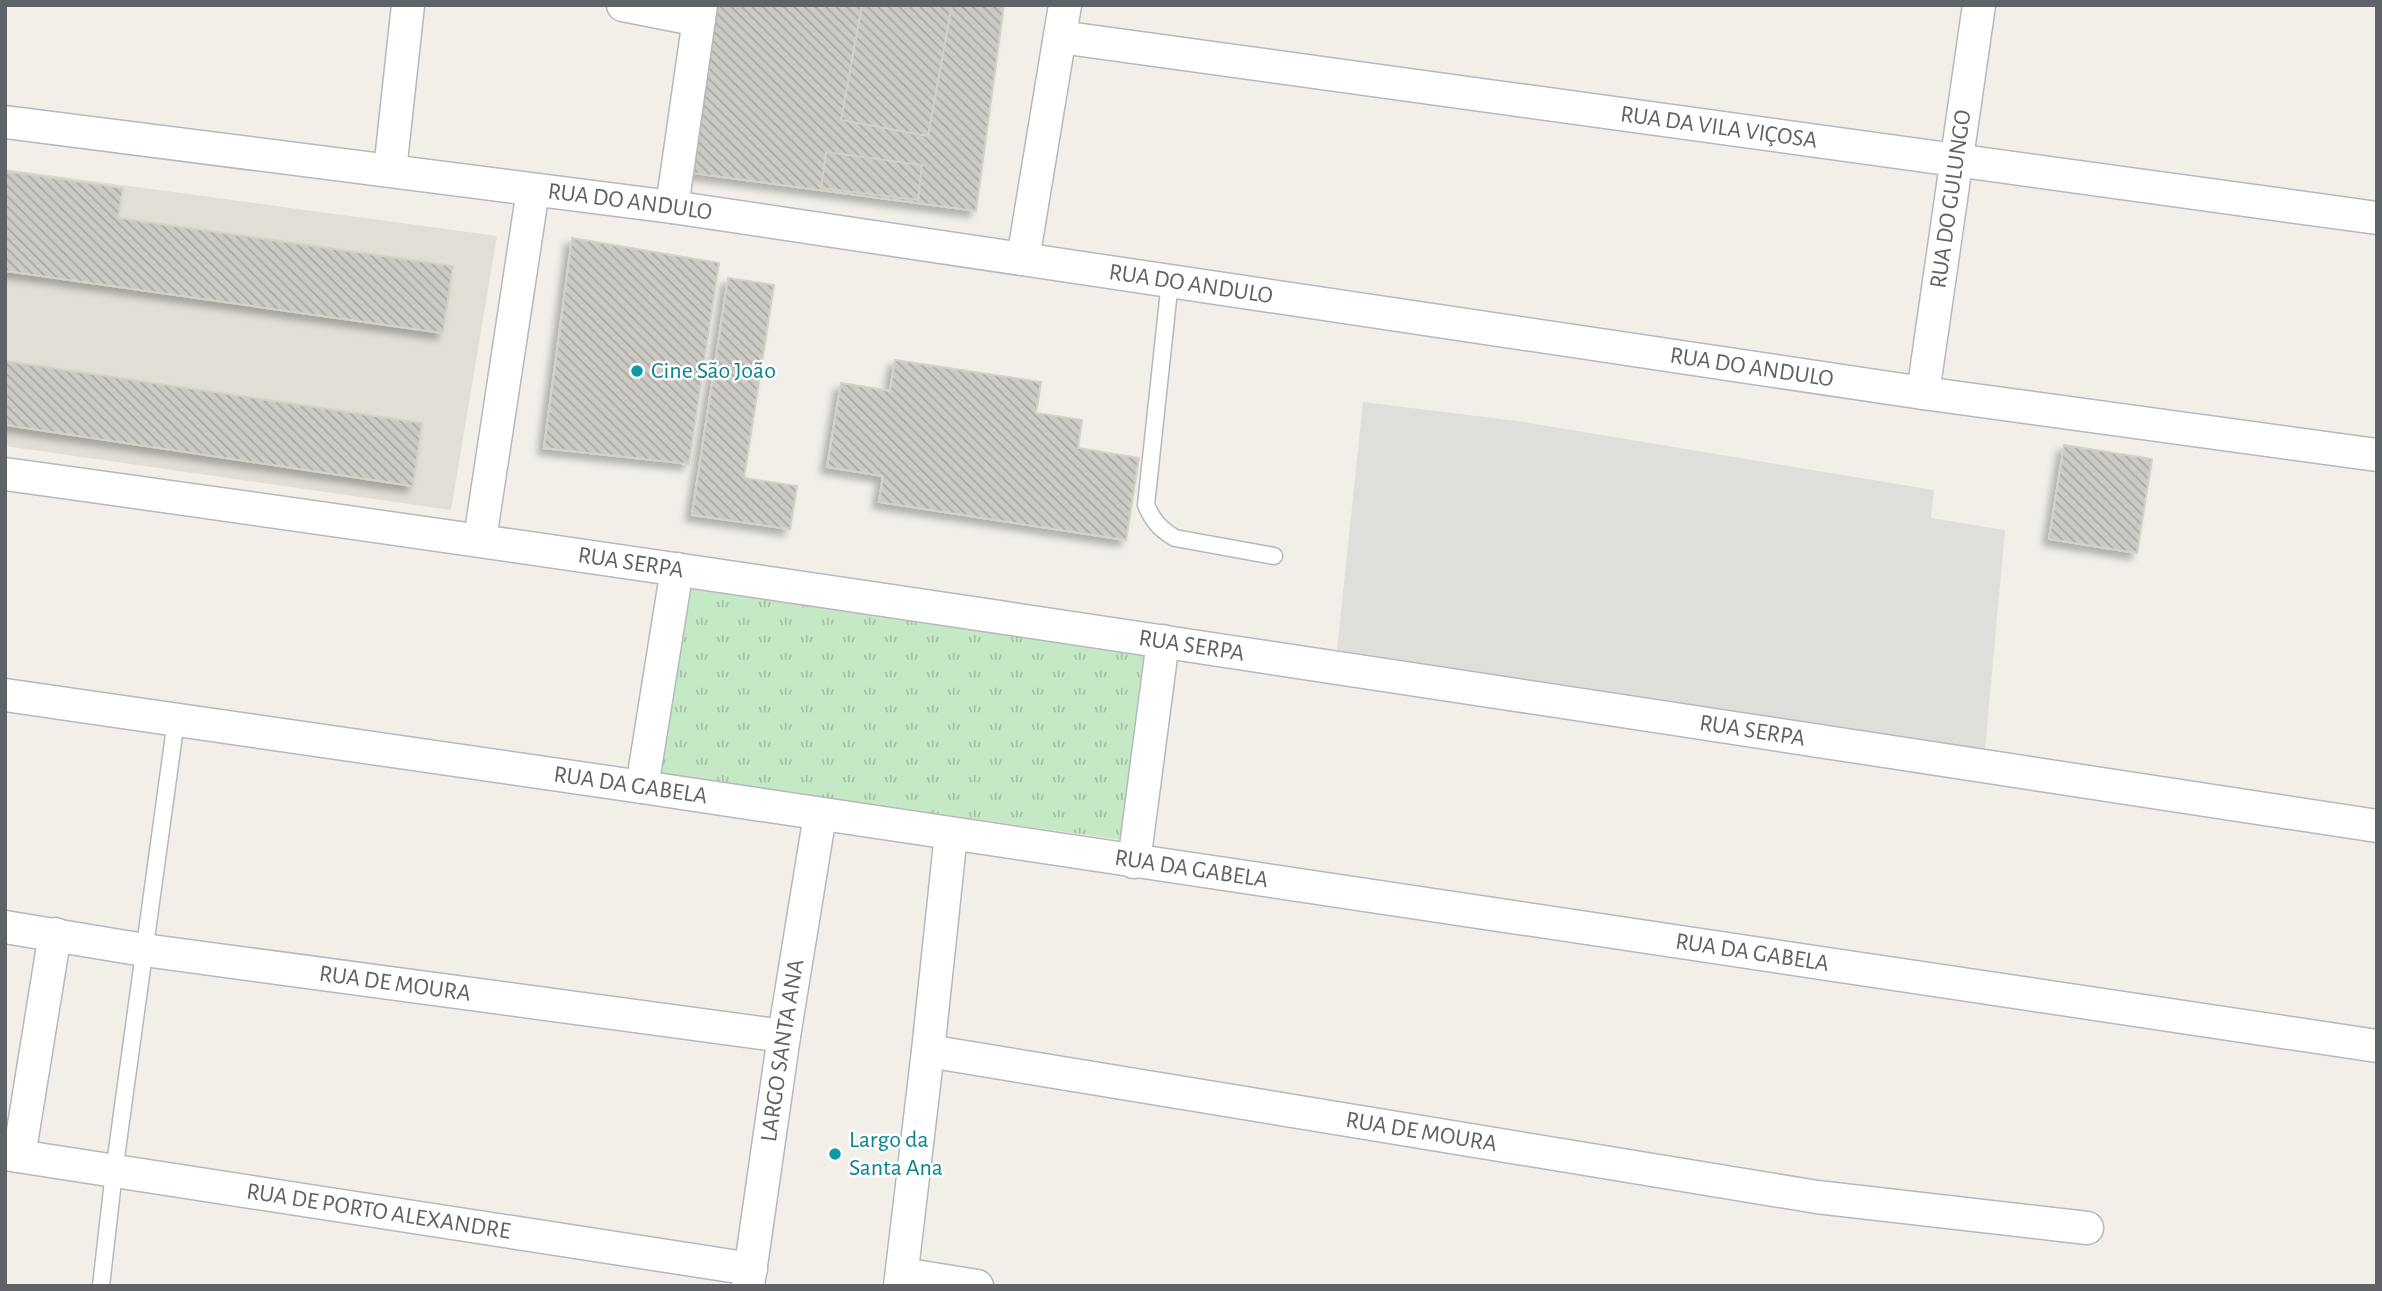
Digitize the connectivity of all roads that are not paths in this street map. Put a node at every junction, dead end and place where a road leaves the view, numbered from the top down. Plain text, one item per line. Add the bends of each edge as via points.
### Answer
1 (408, 5) edge
2 (623, 5) edge
3 (1065, 5) edge
4 (1979, 5) edge
5 (700, 13) edge
6 (1060, 37) junction
7 (5, 122) edge
8 (1958, 160) junction
9 (390, 170) junction
10 (533, 190) junction
11 (672, 207) junction
12 (2377, 218) edge
13 (1023, 259) junction
14 (1170, 281) junction
15 (1923, 393) junction
16 (2377, 455) edge
17 (5, 474) edge
18 (480, 539) junction
19 (1274, 556) dead end
20 (677, 569) junction
21 (1163, 641) junction
22 (5, 695) edge
23 (176, 720) junction
24 (642, 787) junction
25 (820, 815) junction
26 (2377, 826) edge
27 (951, 834) junction
28 (1134, 862) junction
29 (5, 927) edge
30 (55, 934) junction
31 (144, 950) junction
32 (784, 1036) junction
33 (2377, 1046) edge
34 (928, 1051) junction
35 (12, 1155) edge
36 (114, 1172) junction
37 (2087, 1228) dead end
38 (749, 1277) edge
39 (901, 1280) edge
40 (101, 1286) edge
41 (977, 1286) edge

1 - 9 street
2 - 5 street
3 - 6 street
4 - 8 street, RUA DO GULUNGO
5 - 11 street
6 - 8 street, RUA DA VILA VIÇOSA
6 - 13 street
7 - 9 street, RUA DO ANDULO
8 - 12 street, RUA DA VILA VIÇOSA
8 - 15 street, RUA DO GULUNGO
9 - 10 street, RUA DO ANDULO
10 - 11 street, RUA DO ANDULO
10 - 18 street
11 - 13 street, RUA DO ANDULO
13 - 14 street, RUA DO ANDULO
14 - 15 street, RUA DO ANDULO
14 - 19 lane via 1146,505 1152,519 1175,538
15 - 16 street, RUA DO ANDULO
17 - 18 street, RUA SERPA
18 - 20 street, RUA SERPA
20 - 21 street, RUA SERPA
20 - 24 street
21 - 26 street, RUA SERPA
21 - 28 street
22 - 23 street, RUA DA GABELA
23 - 24 street, RUA DA GABELA
23 - 31 lane
24 - 25 street, RUA DA GABELA
25 - 27 street, RUA DA GABELA
25 - 32 street, LARGO SANTA ANA
27 - 28 street, RUA DA GABELA
27 - 34 street
28 - 33 street, RUA DA GABELA
29 - 30 street, RUA DE MOURA
30 - 31 street, RUA DE MOURA
30 - 35 street
31 - 32 street, RUA DE MOURA
31 - 36 lane
32 - 38 street, LARGO SANTA ANA
34 - 37 street, RUA DE MOURA via 1790,1193
34 - 39 street
35 - 36 street, RUA DE PORTO ALEXANDRE
36 - 38 street, RUA DE PORTO ALEXANDRE
36 - 40 lane
39 - 41 street

